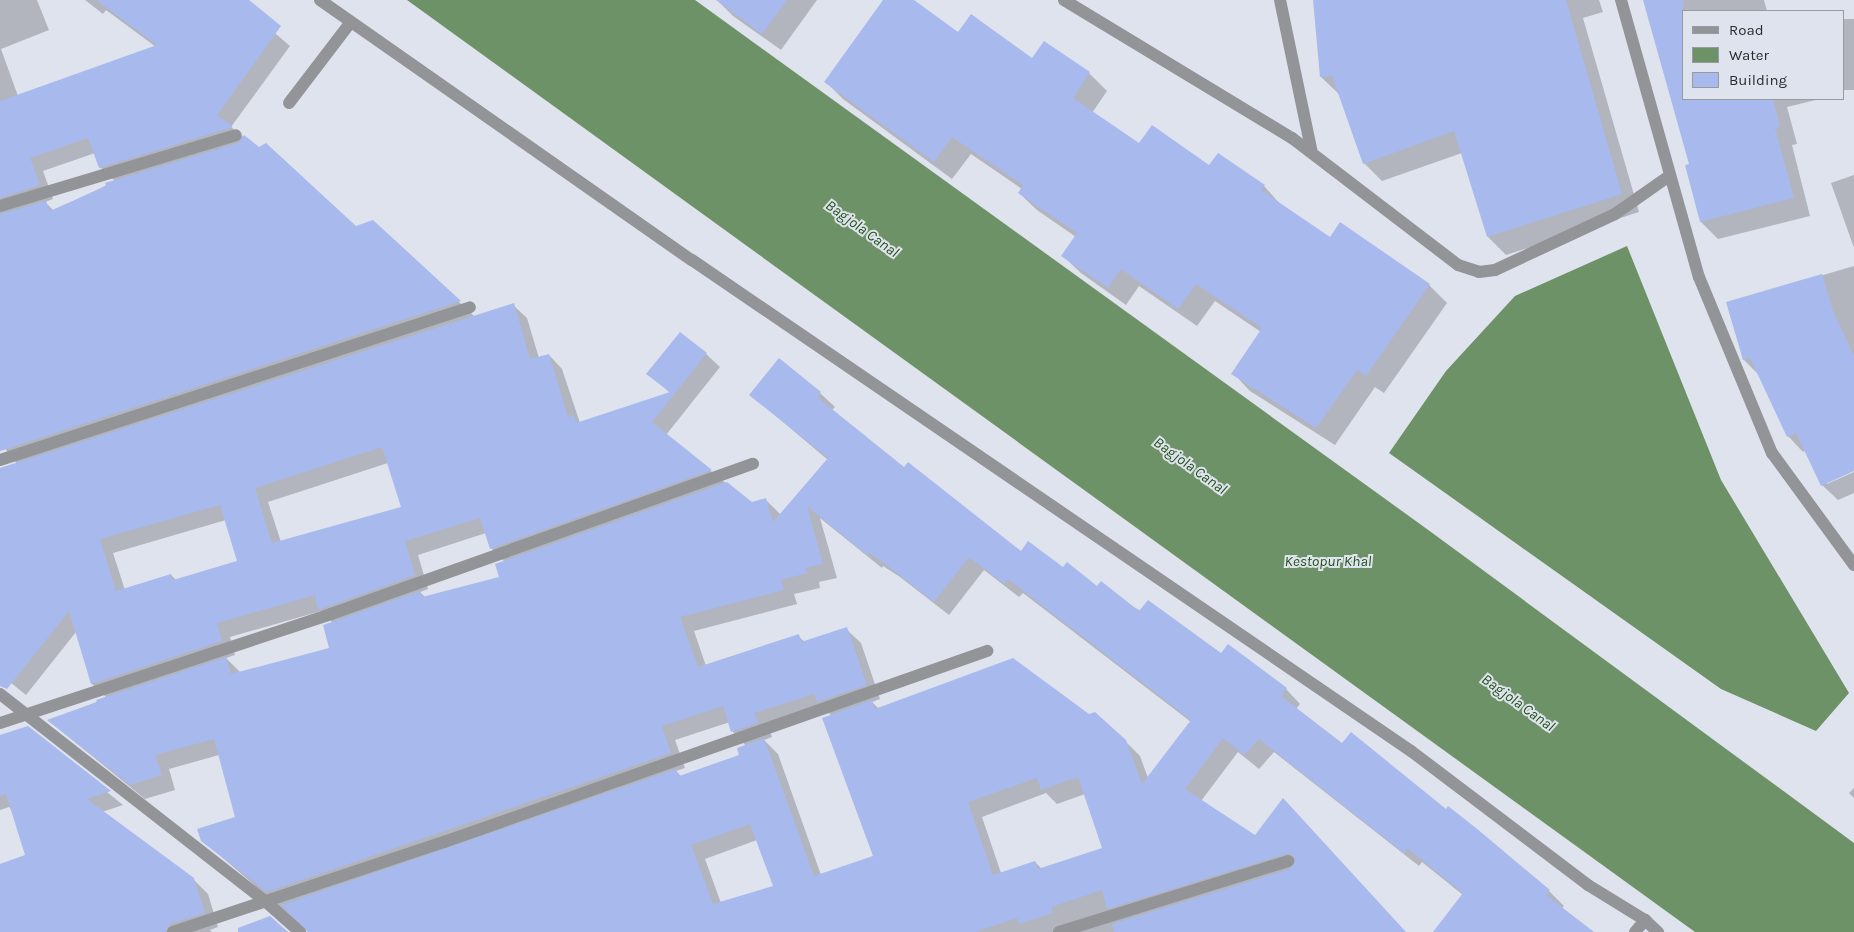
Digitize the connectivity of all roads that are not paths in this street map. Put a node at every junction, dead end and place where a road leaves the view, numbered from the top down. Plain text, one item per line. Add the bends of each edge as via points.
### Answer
1 (320, 0) edge
2 (1064, 0) edge
3 (1280, 0) edge
4 (1621, 0) edge
5 (352, 22) junction
6 (289, 103) dead end
7 (236, 135) dead end
8 (1312, 153) junction
9 (1669, 176) junction
10 (0, 206) edge
11 (470, 307) dead end
12 (0, 460) edge
13 (753, 464) dead end
14 (1854, 564) edge
15 (987, 651) dead end
16 (0, 694) edge
17 (26, 714) junction
18 (0, 723) edge
19 (1288, 861) dead end
20 (265, 901) junction
21 (1646, 920) junction
22 (173, 932) edge
23 (300, 932) edge
24 (1059, 932) edge
25 (1635, 932) edge
26 (1658, 932) edge

1 - 5 street
2 - 8 street
3 - 8 street
4 - 9 street
5 - 6 street
5 - 21 street via 700,265 1411,751 1588,885
7 - 10 street
8 - 9 street via 1458,265 1479,272 1494,270 1615,214
9 - 14 street via 1699,277 1772,452
11 - 12 street
13 - 17 street via 331,614
15 - 20 street via 751,736
16 - 17 street
17 - 18 street
17 - 20 street
19 - 24 street
20 - 22 street
20 - 23 street
21 - 25 street
21 - 26 street

